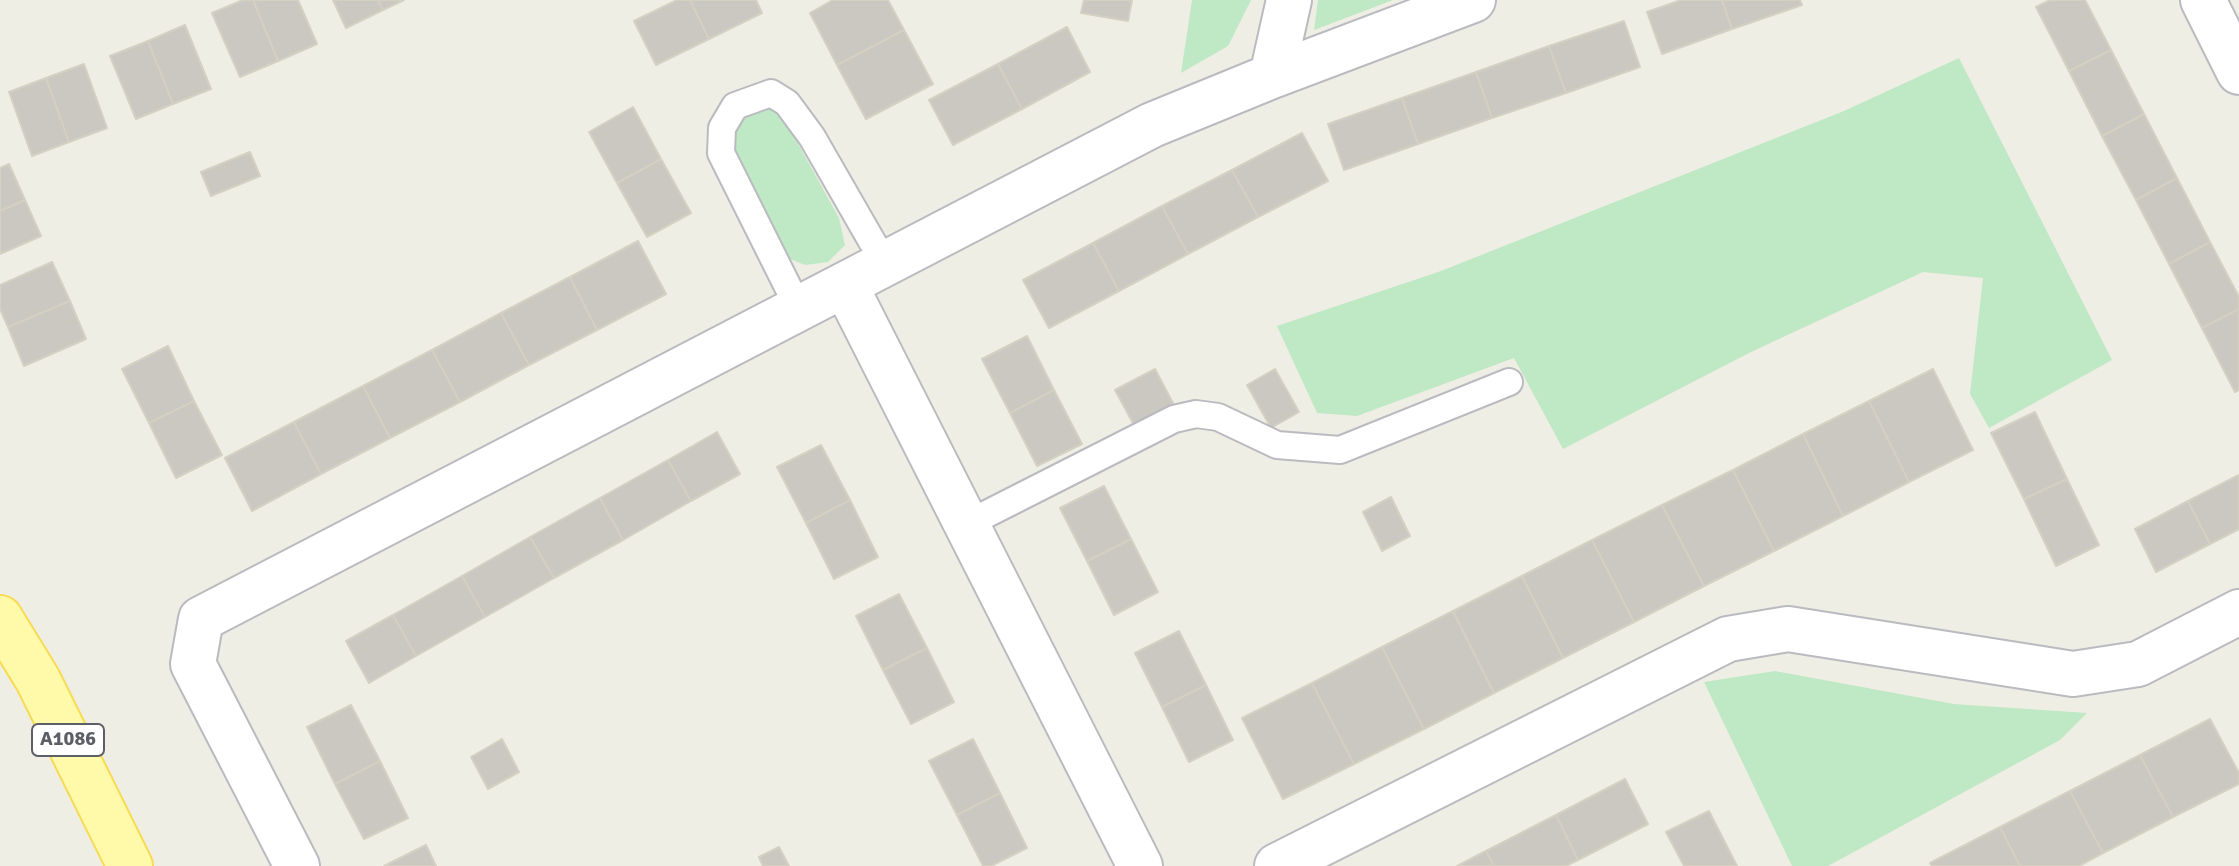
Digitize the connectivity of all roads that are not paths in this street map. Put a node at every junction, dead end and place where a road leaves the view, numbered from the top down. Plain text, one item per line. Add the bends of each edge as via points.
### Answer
1 (1289, 0) edge
2 (1473, 0) edge
3 (2203, 0) edge
4 (2239, 72) edge
5 (1272, 76) junction
6 (885, 264) junction
7 (845, 285) junction
8 (799, 309) junction
9 (1509, 382) dead end
10 (967, 524) junction
11 (2239, 612) edge
12 (0, 618) edge
13 (130, 866) edge
14 (297, 866) edge
15 (1140, 866) edge
16 (1277, 866) edge

1 - 5 street
2 - 5 street
3 - 4 street
5 - 6 street via 1152,125
6 - 7 street
6 - 8 lane via 787,103 771,93 735,106 722,128 721,153
7 - 8 street
7 - 10 street
8 - 14 street via 201,619 193,664
9 - 10 lane via 1340,450 1277,445 1218,417 1174,419
10 - 15 street
11 - 16 street via 2138,664 2073,674 1788,629 1728,639
12 - 13 main road, A1086 via 38,680

